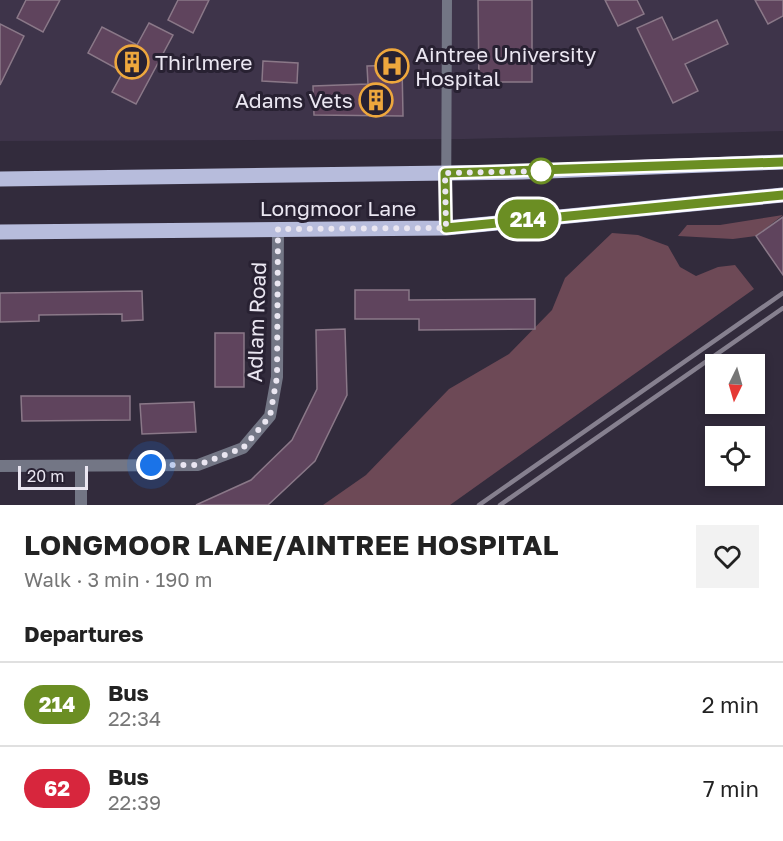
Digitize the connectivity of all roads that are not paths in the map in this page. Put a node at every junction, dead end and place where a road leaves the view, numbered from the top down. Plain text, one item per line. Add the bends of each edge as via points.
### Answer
1 (447, 0) edge
2 (783, 162) edge
3 (445, 173) junction
4 (0, 179) edge
5 (783, 195) edge
6 (446, 228) junction
7 (278, 229) junction
8 (0, 232) edge
9 (0, 466) edge
10 (81, 466) junction
11 (81, 505) edge

1 - 3 lane
2 - 3 main road, Longmoor Lane
3 - 4 main road, Longmoor Lane
3 - 6 lane
5 - 6 main road, Longmoor Lane
6 - 7 main road, Longmoor Lane
7 - 8 main road, Longmoor Lane
7 - 10 street, Adlam Road via 277,377 270,416 243,448 198,465
9 - 10 street, Adlam Road
10 - 11 street

